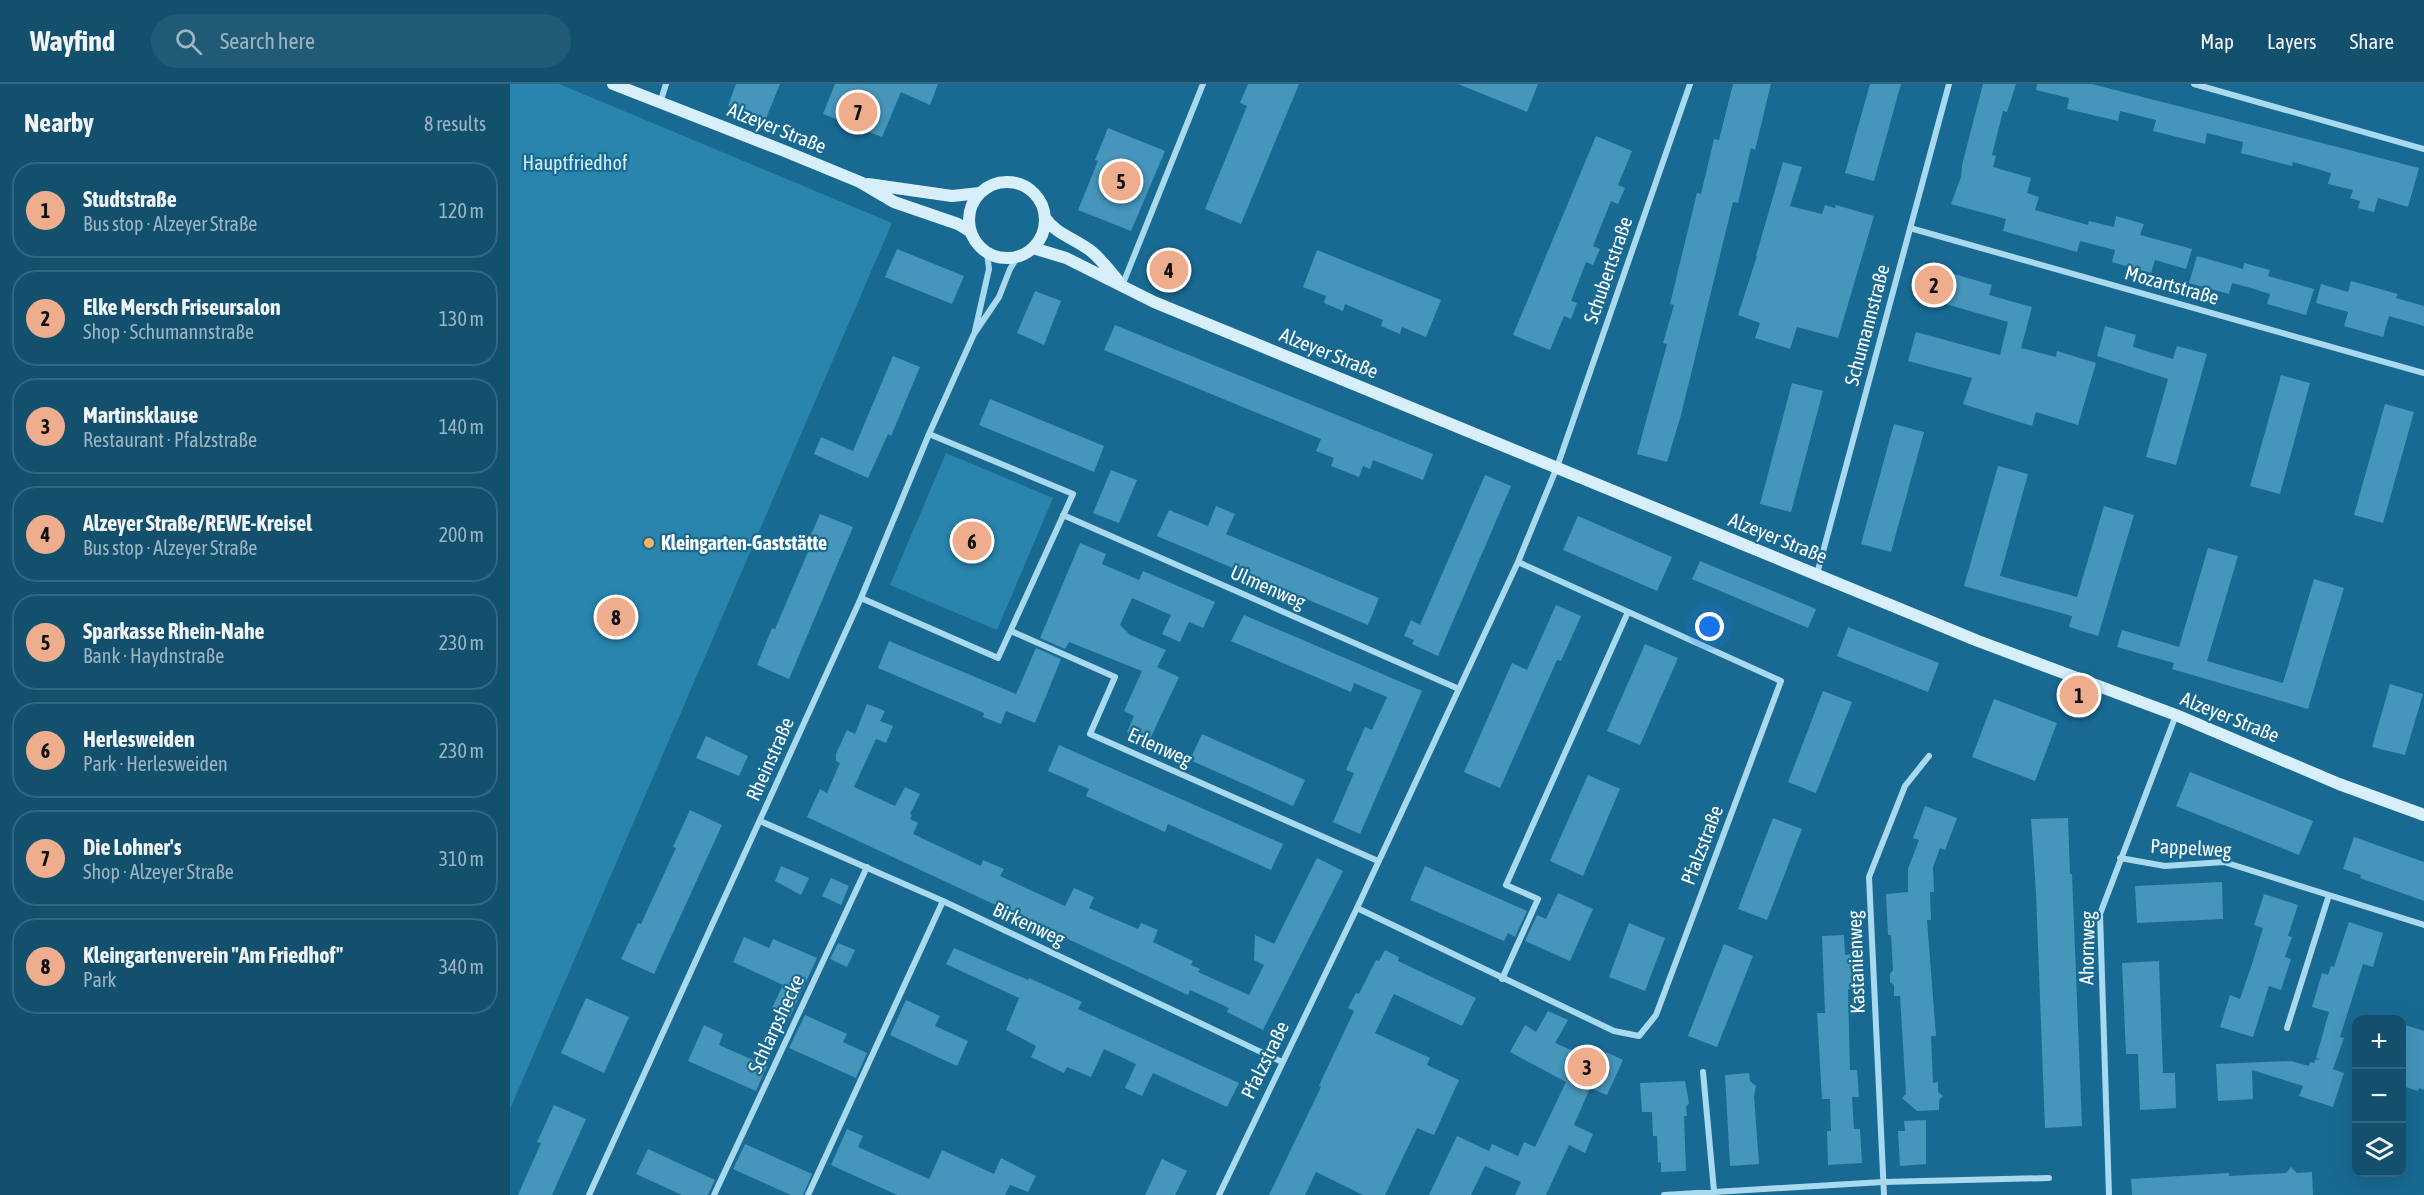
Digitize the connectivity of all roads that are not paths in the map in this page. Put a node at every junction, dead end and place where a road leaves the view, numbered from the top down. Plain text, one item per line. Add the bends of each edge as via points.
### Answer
1 (613, 84) edge
2 (666, 84) edge
3 (1203, 84) edge
4 (1690, 84) edge
5 (1949, 84) edge
6 (2194, 84) edge
7 (660, 103) junction
8 (2424, 149) edge
9 (860, 182) junction
10 (980, 193) junction
11 (1045, 218) junction
12 (1910, 228) junction
13 (971, 232) junction
14 (1033, 248) junction
15 (987, 253) junction
16 (1018, 256) junction
17 (1122, 286) junction
18 (974, 334) junction
19 (2424, 373) edge
20 (929, 434) junction
21 (1557, 467) junction
22 (1063, 515) junction
23 (1518, 562) junction
24 (1816, 575) junction
25 (861, 598) junction
26 (1628, 612) junction
27 (1011, 631) junction
28 (1459, 689) junction
29 (2176, 716) junction
30 (1929, 756) dead end
31 (2424, 815) edge
32 (760, 821) junction
33 (2120, 858) junction
34 (1378, 861) junction
35 (867, 867) junction
36 (2329, 895) junction
37 (943, 901) junction
38 (1358, 908) junction
39 (2424, 925) edge
40 (1502, 979) junction
41 (2287, 1028) dead end
42 (1282, 1062) junction
43 (1703, 1072) dead end
44 (2049, 1178) dead end
45 (1883, 1182) junction
46 (1714, 1191) junction
47 (589, 1195) edge
48 (714, 1195) edge
49 (808, 1195) edge
50 (1219, 1195) edge
51 (1664, 1195) edge
52 (1884, 1195) edge
53 (2109, 1195) edge

1 - 7 main road, Alzeyer Straße
2 - 7 street
3 - 17 street
4 - 21 street, Schubertstraße
5 - 12 street, Schumannstraße
6 - 8 street
7 - 9 main road, Alzeyer Straße
9 - 10 main road, Alzeyer Straße via 952,196
9 - 13 main road, Alzeyer Straße via 894,202
10 - 11 main road via 997,183 1016,183 1039,200
10 - 13 main road via 971,207
11 - 14 main road via 1042,234
11 - 17 main road, Alzeyer Straße via 1090,250
12 - 19 street, Mozartstraße
12 - 24 street, Schumannstraße
13 - 15 main road
14 - 16 main road
14 - 17 main road, Alzeyer Straße via 1053,253
15 - 16 main road via 1002,258
15 - 18 street, Rheinstraße via 989,269
16 - 18 street, Rheinstraße via 999,297
17 - 21 main road, Alzeyer Straße
18 - 20 street, Rheinstraße
20 - 22 street via 1072,495
20 - 25 street, Rheinstraße
21 - 23 street, Pfalzstraße
21 - 24 main road, Alzeyer Straße
22 - 27 street
22 - 28 street, Ulmenweg
23 - 26 street, Pfalzstraße
23 - 28 street, Pfalzstraße
24 - 29 main road, Alzeyer Straße
25 - 27 street via 999,658
25 - 32 street, Rheinstraße
26 - 40 street via 1506,885 1538,899
26 - 40 street, Pfalzstraße via 1781,681 1656,1015 1639,1036 1614,1031
27 - 34 street, Erlenweg via 1115,677 1090,734
28 - 34 street, Pfalzstraße
29 - 31 main road, Alzeyer Straße
29 - 33 street, Ahornweg
30 - 45 street, Kastanienweg via 1905,786 1869,877
32 - 35 street, Birkenweg
32 - 47 street, Rheinstraße
33 - 36 street, Pappelweg via 2165,866 2224,862
33 - 53 street, Ahornweg via 2100,914
34 - 38 street, Pfalzstraße
35 - 37 street, Birkenweg
35 - 48 street, Schlarpshecke
36 - 39 street, Pappelweg
36 - 41 street
37 - 42 street, Birkenweg
37 - 49 street
38 - 40 street, Pfalzstraße
38 - 42 street, Pfalzstraße
42 - 50 street, Pfalzstraße
43 - 46 street
44 - 45 street
45 - 46 street
45 - 52 street, Kastanienweg
46 - 51 street

